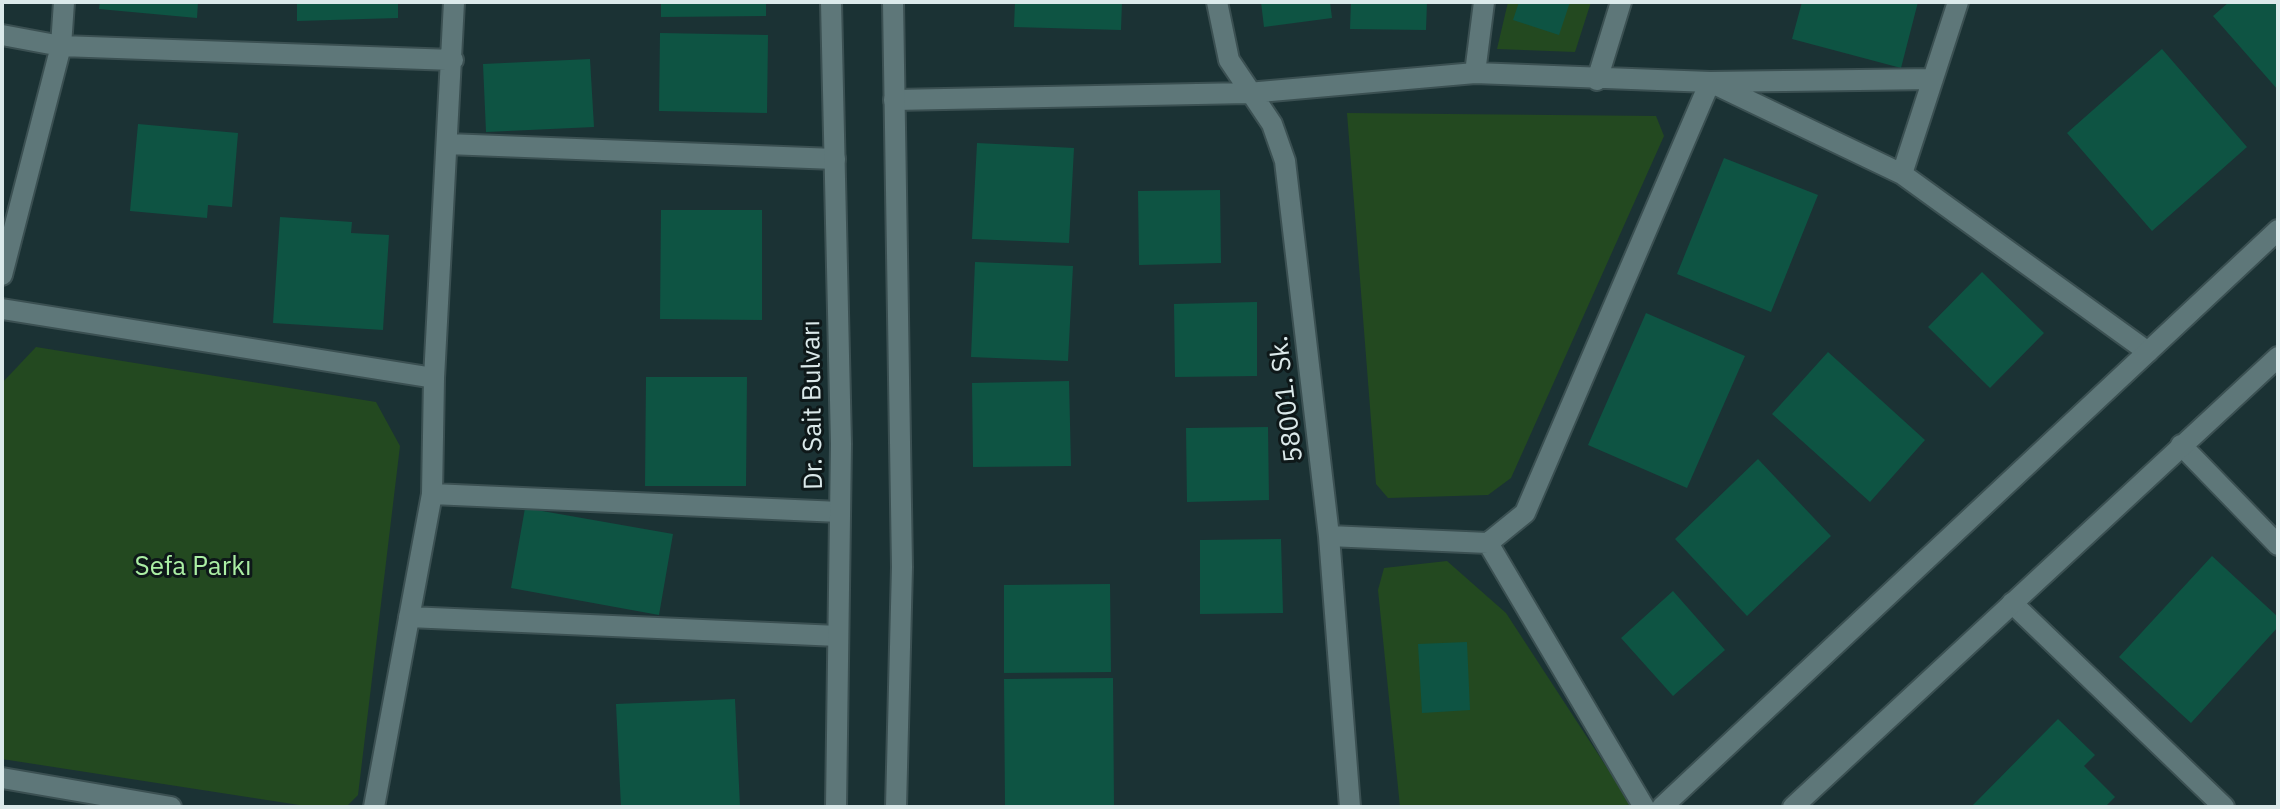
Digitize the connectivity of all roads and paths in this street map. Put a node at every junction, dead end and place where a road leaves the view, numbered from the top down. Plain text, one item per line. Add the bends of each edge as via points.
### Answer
1 (64, 2) edge
2 (454, 2) edge
3 (831, 2) edge
4 (893, 2) edge
5 (1217, 2) edge
6 (1484, 2) edge
7 (1621, 2) edge
8 (1958, 2) edge
9 (2, 35) edge
10 (61, 46) junction
11 (453, 60) junction
12 (1475, 73) junction
13 (1933, 79) junction
14 (1597, 80) junction
15 (1710, 82) junction
16 (1248, 93) junction
17 (894, 100) junction
18 (447, 144) junction
19 (835, 159) junction
20 (1902, 174) junction
21 (2278, 230) edge
22 (2, 275) edge
23 (2, 309) edge
24 (2148, 352) junction
25 (2278, 357) edge
26 (434, 378) junction
27 (2181, 445) junction
28 (432, 494) junction
29 (840, 512) junction
30 (1329, 536) junction
31 (1488, 543) junction
32 (2278, 545) edge
33 (2012, 603) junction
34 (409, 617) junction
35 (838, 636) junction
36 (2, 778) edge
37 (171, 807) edge
38 (374, 807) edge
39 (836, 807) edge
40 (896, 807) edge
41 (1350, 807) edge
42 (1644, 807) edge
43 (1662, 807) edge
44 (1793, 807) edge
45 (2224, 807) edge

1 - 10 street
2 - 11 street
3 - 19 street, Dr. Sait Bulvarı
4 - 17 street
5 - 16 street, 58001. Sk. via 1229,60
6 - 12 street
7 - 14 street
8 - 13 street
9 - 10 street
10 - 11 street
10 - 22 street
11 - 18 street
12 - 14 street
12 - 16 street
13 - 15 street
13 - 20 street
14 - 15 street
15 - 20 street
15 - 31 street via 1525,513
16 - 17 street
16 - 30 street, 58001. Sk. via 1272,124 1285,161
17 - 40 street via 902,567
18 - 19 street
18 - 26 street
19 - 29 street, Dr. Sait Bulvarı
20 - 24 street
21 - 24 street
23 - 26 street
24 - 43 street
25 - 27 street
26 - 28 street
27 - 32 street
27 - 33 street
28 - 29 street
28 - 34 street
29 - 35 street, Dr. Sait Bulvarı
30 - 31 street
30 - 41 street, 58001. Sk.
31 - 42 street
33 - 44 street
33 - 45 street
34 - 35 street
34 - 38 street
35 - 39 street, Dr. Sait Bulvarı
36 - 37 street

